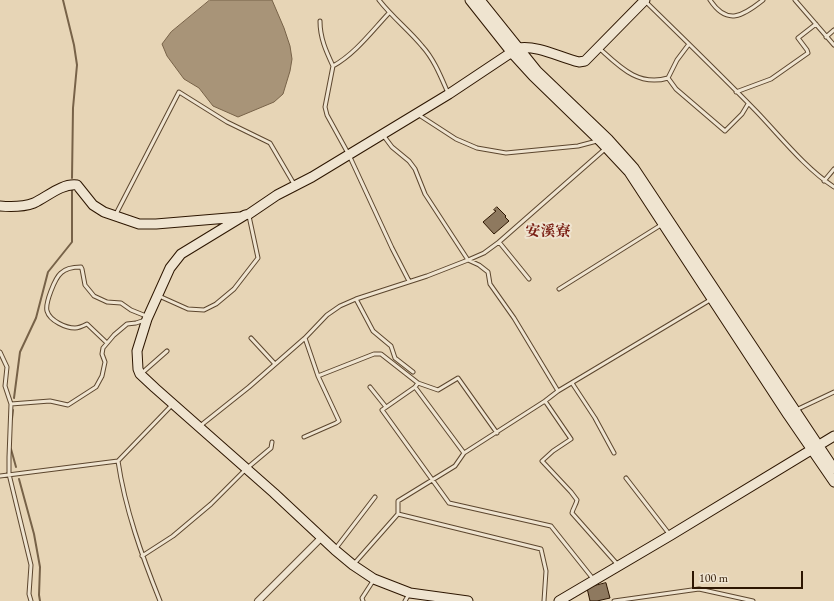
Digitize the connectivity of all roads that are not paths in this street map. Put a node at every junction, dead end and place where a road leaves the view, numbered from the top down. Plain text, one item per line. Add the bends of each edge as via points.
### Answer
1 (379, 0) edge
2 (470, 0) edge
3 (480, 0) edge
4 (645, 0) edge
5 (710, 0) edge
6 (762, 0) edge
7 (795, 0) edge
8 (389, 13) junction
9 (320, 21) dead end
10 (816, 24) junction
11 (834, 30) edge
12 (826, 37) junction
13 (689, 44) junction
14 (834, 45) edge
15 (599, 48) junction
16 (515, 51) junction
17 (333, 66) junction
18 (668, 78) junction
19 (736, 92) junction
20 (449, 94) junction
21 (748, 104) junction
22 (416, 113) junction
23 (382, 134) junction
24 (605, 143) junction
25 (349, 155) junction
26 (834, 170) edge
27 (824, 180) junction
28 (295, 186) junction
29 (834, 187) edge
30 (0, 206) edge
31 (245, 215) junction
32 (115, 217) junction
33 (663, 224) junction
34 (499, 242) junction
35 (468, 260) junction
36 (529, 279) dead end
37 (409, 281) junction
38 (559, 289) dead end
39 (158, 295) junction
40 (356, 299) junction
41 (712, 299) junction
42 (147, 318) junction
43 (251, 338) dead end
44 (305, 338) junction
45 (107, 343) junction
46 (167, 351) dead end
47 (0, 352) edge
48 (275, 364) junction
49 (413, 372) dead end
50 (140, 374) junction
51 (318, 376) junction
52 (418, 383) junction
53 (572, 383) junction
54 (370, 387) dead end
55 (415, 387) junction
56 (558, 391) junction
57 (834, 392) edge
58 (545, 401) junction
59 (11, 404) junction
60 (173, 404) junction
61 (386, 407) junction
62 (791, 413) junction
63 (198, 427) junction
64 (497, 433) junction
65 (834, 436) edge
66 (304, 437) dead end
67 (272, 442) dead end
68 (815, 448) junction
69 (464, 453) junction
70 (614, 453) dead end
71 (118, 461) junction
72 (246, 469) junction
73 (834, 469) edge
74 (9, 474) junction
75 (0, 476) edge
76 (626, 478) dead end
77 (432, 479) junction
78 (834, 482) edge
79 (375, 497) dead end
80 (398, 514) junction
81 (671, 535) junction
82 (322, 538) junction
83 (335, 550) junction
84 (142, 556) junction
85 (353, 565) junction
86 (619, 566) junction
87 (374, 579) junction
88 (594, 580) junction
89 (410, 593) junction
90 (31, 601) edge
91 (160, 601) edge
92 (258, 601) edge
93 (363, 601) edge
94 (405, 601) edge
95 (468, 601) edge
96 (544, 601) edge
97 (558, 601) edge
98 (614, 601) edge
99 (754, 601) edge

1 - 8 lane
2 - 16 street
3 - 16 street
4 - 13 lane
4 - 15 street
5 - 6 lane via 727,16 733,17
7 - 10 lane
8 - 17 lane via 362,42
8 - 20 lane via 424,47
9 - 17 lane via 320,33
10 - 12 lane
10 - 19 lane via 798,38 808,53 771,79
11 - 12 lane
12 - 14 lane
13 - 18 lane
13 - 19 lane
15 - 16 street via 585,61 579,62 540,50 524,48
15 - 18 lane via 626,72 646,80
16 - 20 street
16 - 24 street via 533,76
17 - 25 lane via 325,107
18 - 21 lane via 676,89 725,131
19 - 21 lane
20 - 22 street
21 - 27 lane
22 - 23 street
22 - 24 lane via 456,139 476,148 506,153
23 - 25 street
23 - 35 lane via 415,169 425,194
24 - 33 street via 629,172
24 - 34 lane
24 - 62 street via 634,168 755,349
25 - 28 street
25 - 37 lane
26 - 27 lane
27 - 29 lane
28 - 31 street
28 - 32 lane via 270,144 227,122 179,92
30 - 32 street via 13,207 33,203 57,191 77,185 93,205
31 - 32 street via 156,224 139,224
31 - 39 street via 181,254 170,268
31 - 39 lane via 258,258 234,289 204,310 188,309
33 - 38 lane
33 - 41 street
34 - 35 lane
34 - 36 lane
35 - 37 lane
35 - 56 lane via 488,272 490,284 514,318
37 - 40 lane
39 - 42 street
40 - 44 lane via 327,315
40 - 49 lane via 373,331 391,346 395,358
41 - 53 lane
41 - 62 street
42 - 45 lane via 127,324
42 - 45 lane via 120,303 107,302 94,296 85,285 81,268 74,267 59,274 48,302 47,311 51,317 59,324 74,328 87,324
42 - 50 street via 137,351
43 - 48 lane
44 - 48 lane
44 - 51 lane
45 - 59 lane via 102,354 104,370 96,387 68,405 50,401
46 - 50 lane
47 - 59 lane via 7,367 5,386
48 - 63 lane
50 - 60 street
51 - 52 lane via 374,354 381,354
51 - 66 lane via 339,421
52 - 55 lane
52 - 64 lane via 438,390 458,378
53 - 56 lane
53 - 70 lane
54 - 61 lane
55 - 61 lane
55 - 69 lane
56 - 58 lane
57 - 62 lane
58 - 64 lane
58 - 86 lane via 571,439 542,462 577,500 572,513
59 - 74 lane
60 - 63 street
60 - 71 lane
61 - 77 lane via 382,410
62 - 68 street
63 - 72 street
64 - 69 lane
65 - 68 street
67 - 72 lane via 271,448
68 - 73 street
68 - 78 street
68 - 81 street
69 - 77 lane via 455,466
71 - 74 lane
71 - 84 lane
72 - 82 street
72 - 84 lane via 211,504 173,536
74 - 75 lane
74 - 90 lane via 31,565
76 - 81 lane
77 - 80 lane via 398,501
77 - 88 lane via 449,503 551,526
79 - 83 lane
80 - 85 lane
80 - 96 lane via 541,549 546,571
81 - 86 street
82 - 83 street
82 - 92 street
83 - 85 street
84 - 91 lane
85 - 87 street
86 - 88 street
87 - 89 street
87 - 93 lane via 362,598
88 - 97 street
89 - 94 lane
89 - 95 street
98 - 99 lane via 699,589

